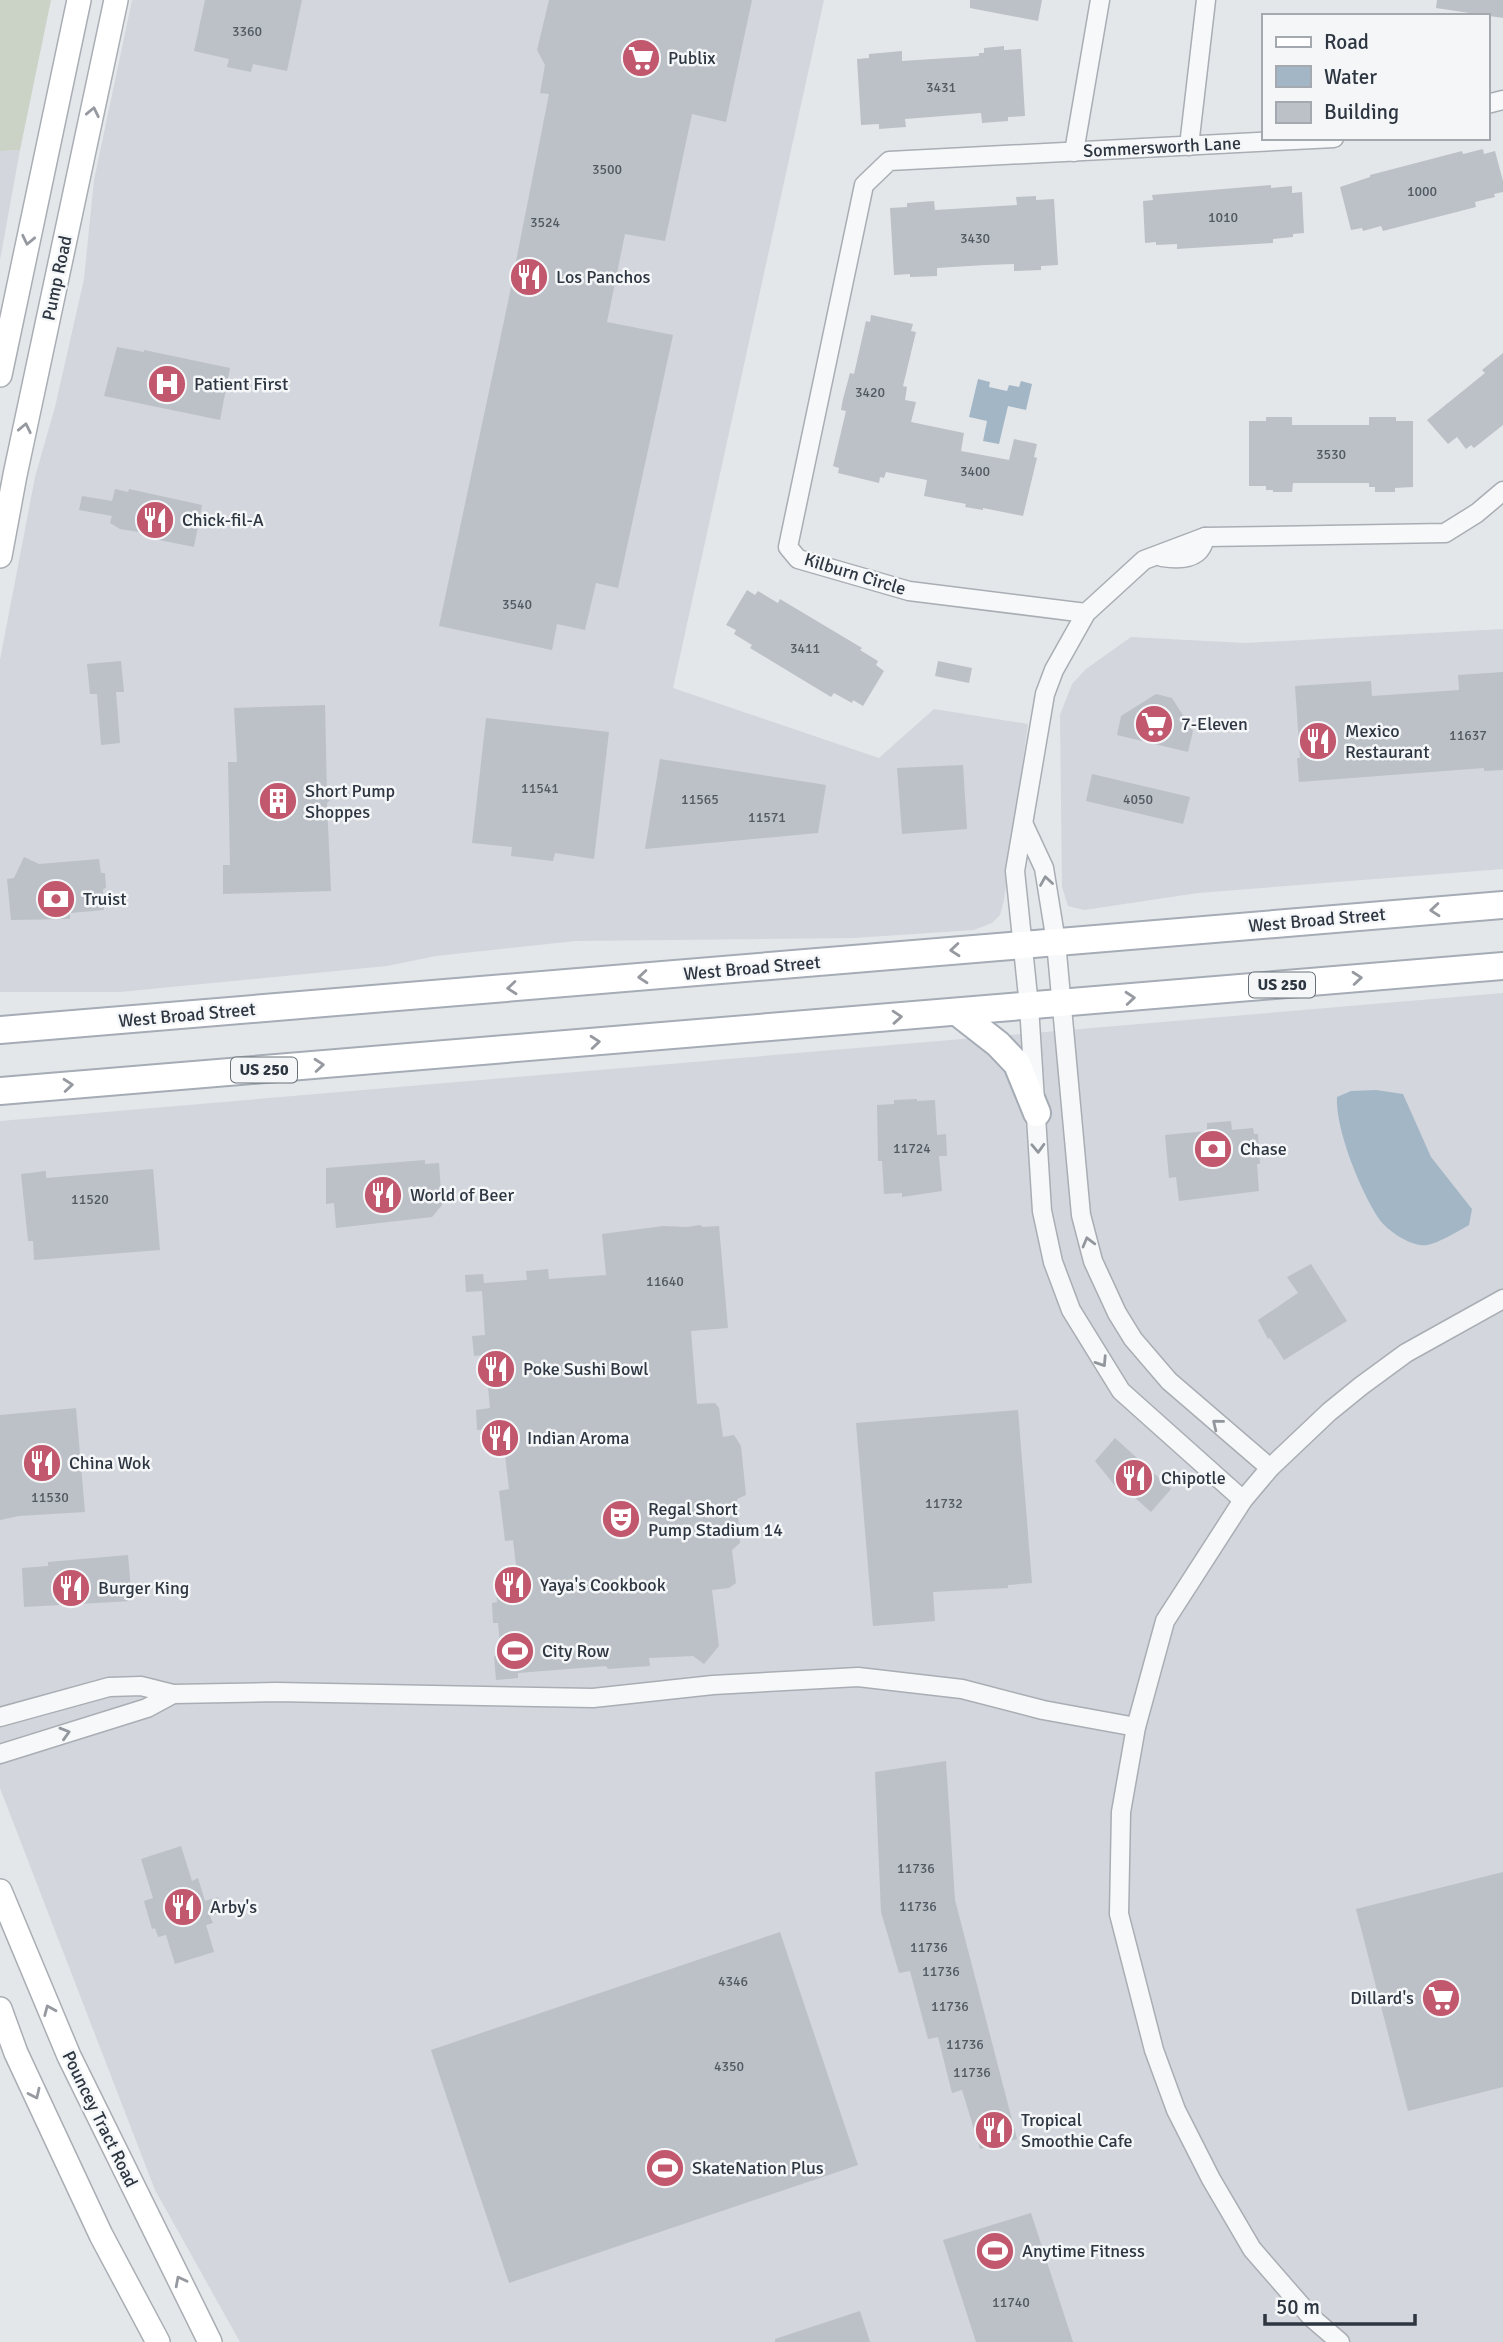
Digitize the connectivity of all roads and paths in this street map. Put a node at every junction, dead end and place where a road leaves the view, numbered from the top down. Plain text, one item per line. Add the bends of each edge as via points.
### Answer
1 (79, 0) edge
2 (116, 0) edge
3 (1100, 0) edge
4 (1206, 0) edge
5 (1298, 140) edge
6 (1189, 146) junction
7 (1074, 152) junction
8 (0, 375) edge
9 (1503, 491) edge
10 (0, 556) edge
11 (1086, 613) junction
12 (1024, 825) junction
13 (1503, 905) edge
14 (1056, 942) junction
15 (1023, 945) junction
16 (1503, 966) edge
17 (1062, 1004) junction
18 (1029, 1006) junction
19 (957, 1012) junction
20 (0, 1030) edge
21 (0, 1091) edge
22 (1037, 1113) junction
23 (1503, 1299) edge
24 (1270, 1468) junction
25 (1243, 1500) junction
26 (173, 1694) junction
27 (0, 1717) edge
28 (1136, 1727) junction
29 (0, 1754) edge
30 (0, 1891) edge
31 (0, 2008) edge
32 (158, 2342) edge
33 (210, 2342) edge
34 (1340, 2342) edge

1 -> 8 main road, Pump Road
10 -> 2 main road, Pump Road
3 - 7 street
4 - 6 street
5 - 6 street, Sommersworth Lane
6 - 7 street, Sommersworth Lane
7 - 11 street, Kilburn Circle via 890,161 864,185 788,547 798,559 909,591
9 - 11 street via 1446,533 1205,537 1195,555 1188,558 1144,560
11 - 12 street via 1045,694
14 -> 12 street via 1044,867
12 - 15 street via 1016,871
13 -> 14 main road, West Broad Street
14 - 15 main road, West Broad Street
14 - 17 street
15 - 18 street
15 -> 20 main road, West Broad Street
17 -> 16 main road, US 250
17 - 18 main road, US 250
24 -> 17 street via 1169,1381 1133,1339 1103,1284 1082,1215
18 - 19 main road, US 250
18 - 22 street
21 -> 19 main road, US 250
19 - 22 main road via 1017,1064
22 -> 25 street via 1042,1211 1052,1262 1071,1310 1121,1391
23 - 24 street via 1406,1353 1329,1412
24 - 25 street
25 - 28 street via 1165,1620
26 - 27 street via 141,1686 109,1687
26 - 28 street via 593,1698 858,1676 962,1689
29 -> 26 street via 148,1708
28 - 34 street via 1121,1812 1119,1914 1154,2050 1175,2110 1252,2249 1312,2318
33 -> 30 main road, Pouncey Tract Road via 69,2056
31 -> 32 main road via 16,2053 101,2235

